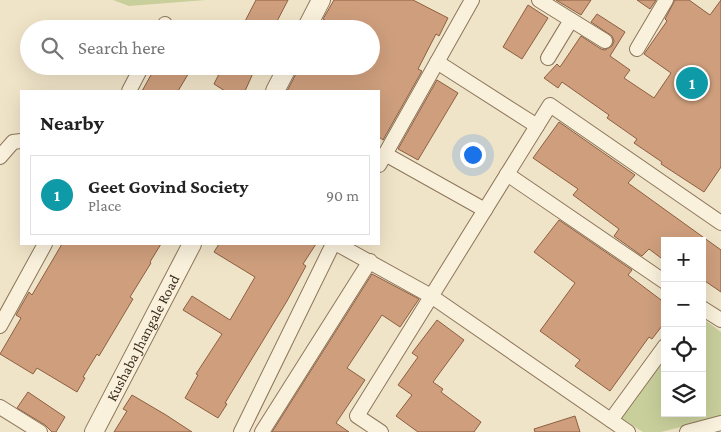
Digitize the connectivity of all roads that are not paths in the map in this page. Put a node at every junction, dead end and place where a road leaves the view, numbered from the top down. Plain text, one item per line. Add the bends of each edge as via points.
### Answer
1 (321, 0) edge
2 (472, 0) edge
3 (539, 0) edge
4 (666, 0) edge
5 (311, 20) edge
6 (571, 20) junction
7 (605, 40) dead end
8 (637, 48) dead end
9 (548, 58) dead end
10 (436, 62) junction
11 (137, 75) edge
12 (283, 75) edge
13 (130, 90) edge
14 (276, 90) edge
15 (537, 126) junction
16 (20, 141) edge
17 (0, 157) edge
18 (382, 159) edge
19 (507, 174) junction
20 (485, 210) junction
21 (721, 223) edge
22 (44, 245) edge
23 (191, 245) edge
24 (334, 245) edge
25 (337, 245) edge
26 (370, 262) junction
27 (661, 279) edge
28 (431, 296) junction
29 (706, 311) edge
30 (721, 320) edge
31 (0, 326) edge
32 (661, 351) edge
33 (0, 407) edge
34 (611, 420) junction
35 (721, 423) edge
36 (40, 432) edge
37 (94, 432) edge
38 (241, 432) edge
39 (262, 432) edge
40 (381, 432) edge
41 (628, 432) edge
42 (687, 432) edge

1 - 5 street
2 - 10 street
3 - 6 street
4 - 8 street
6 - 7 street
6 - 9 street
10 - 15 street
10 - 18 street
11 - 13 street
12 - 14 street
15 - 19 street
15 - 21 street via 550,105
16 - 17 street via 13,142
18 - 20 street
19 - 20 street
19 - 27 street
20 - 28 street
22 - 31 street
23 - 37 street, Kushaba Jhangale Road
24 - 38 street
25 - 26 street
26 - 28 street
26 - 39 street
28 - 34 street
28 - 40 street via 356,416
29 - 30 street
32 - 34 street
33 - 36 street
34 - 41 street
35 - 42 street

